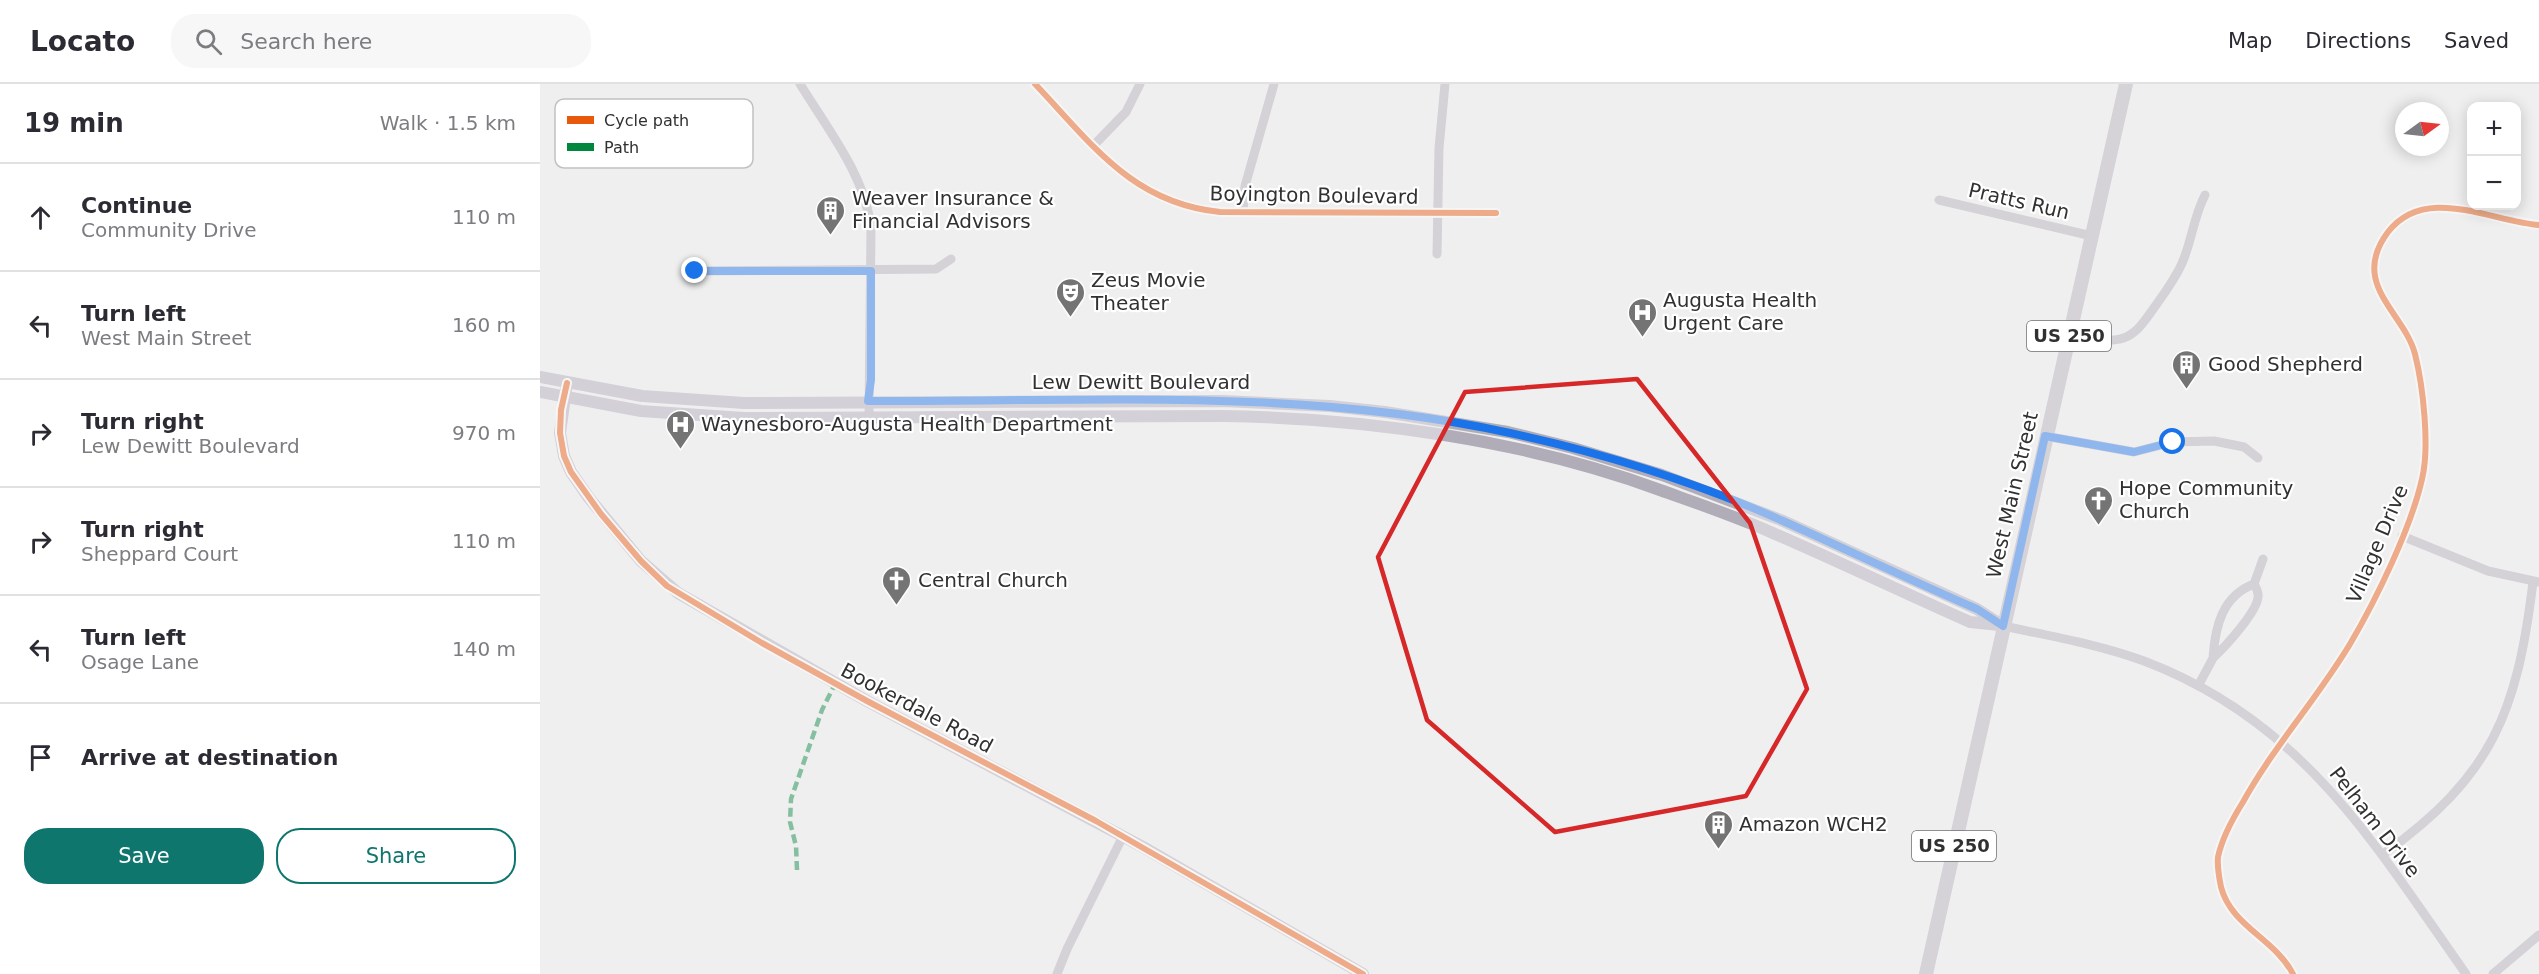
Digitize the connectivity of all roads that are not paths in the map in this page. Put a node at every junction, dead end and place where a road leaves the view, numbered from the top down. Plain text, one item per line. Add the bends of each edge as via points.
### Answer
1 (800, 84) edge
2 (1035, 84) edge
3 (1140, 84) edge
4 (1274, 84) edge
5 (1444, 84) edge
6 (2126, 84) edge
7 (1093, 146) junction
8 (2205, 195) dead end
9 (1939, 200) dead end
10 (1243, 212) junction
11 (1438, 213) junction
12 (1496, 213) dead end
13 (2539, 225) edge
14 (2092, 236) junction
15 (1437, 254) dead end
16 (951, 259) dead end
17 (695, 271) dead end
18 (871, 271) junction
19 (2070, 332) junction
20 (540, 377) edge
21 (567, 383) junction
22 (540, 392) edge
23 (564, 397) junction
24 (868, 401) junction
25 (1267, 402) junction
26 (1266, 417) junction
27 (869, 418) junction
28 (2045, 436) junction
29 (2258, 458) dead end
30 (2402, 536) junction
31 (2263, 559) dead end
32 (2536, 582) edge
33 (2254, 584) junction
34 (2003, 626) junction
35 (2213, 658) junction
36 (2198, 686) junction
37 (2281, 741) junction
38 (1123, 836) junction
39 (2382, 855) junction
40 (2539, 935) edge
41 (1057, 974) edge
42 (1363, 974) edge
43 (1926, 974) edge
44 (2293, 974) edge
45 (2466, 974) edge
46 (2493, 974) edge

1 - 18 street via 862,190 871,228
2 - 7 street, Boyington Boulevard
3 - 7 street via 1126,112
4 - 10 street via 1245,186
5 - 11 street
6 - 14 main road, US 250
7 - 10 street, Boyington Boulevard via 1122,174 1156,196 1188,207
8 - 19 street via 2194,216 2188,246 2175,277 2137,330 2115,340
9 - 14 street, Pratts Run
10 - 11 street, Boyington Boulevard
11 - 12 street, Boyington Boulevard
11 - 15 street
13 - 30 street, Village Drive via 2434,207 2414,212 2393,227 2382,242 2377,254 2377,284 2386,305 2407,333 2415,355 2426,445 2419,493
14 - 19 main road, West Main Street / US 250
16 - 18 street via 936,269
17 - 18 street
18 - 24 street
19 - 28 main road, West Main Street / US 250
20 - 21 main road, Lew Dewitt Boulevard
21 - 23 main road, Bookerdale Road
21 - 24 main road, Lew Dewitt Boulevard via 642,396 703,401
22 - 23 main road, Lew Dewitt Boulevard
23 - 27 main road, Lew Dewitt Boulevard via 641,411 702,416
23 - 38 main road, Bookerdale Road via 560,432 571,472 614,529 667,586 859,697
24 - 25 main road, Lew Dewitt Boulevard
24 - 27 street
25 - 26 street
25 - 34 main road, Lew Dewitt Boulevard via 1385,412 1508,432 1574,448 1662,475 1781,520 1977,609
26 - 27 main road, Lew Dewitt Boulevard
26 - 34 main road, Lew Dewitt Boulevard via 1383,426 1505,447 1570,463 1658,489 1773,533 1970,622
28 - 29 street via 2134,452 2173,442 2214,441 2244,447
28 - 34 main road, West Main Street / US 250
30 - 32 street via 2488,571
30 - 37 street, Village Drive via 2350,643
31 - 33 street
32 - 39 street via 2518,675 2498,730 2453,796
33 - 35 street via 2257,601 2234,638
33 - 35 street via 2241,590 2219,617
34 - 36 street, Pelham Drive via 2119,653
34 - 43 main road, West Main Street / US 250
35 - 36 street
36 - 37 street, Pelham Drive
37 - 39 street, Pelham Drive via 2334,793
37 - 44 street, Village Drive via 2237,812 2218,857 2218,867 2230,907 2275,948
38 - 41 street
38 - 42 main road, Bookerdale Road
39 - 45 street, Pelham Drive
40 - 46 street

